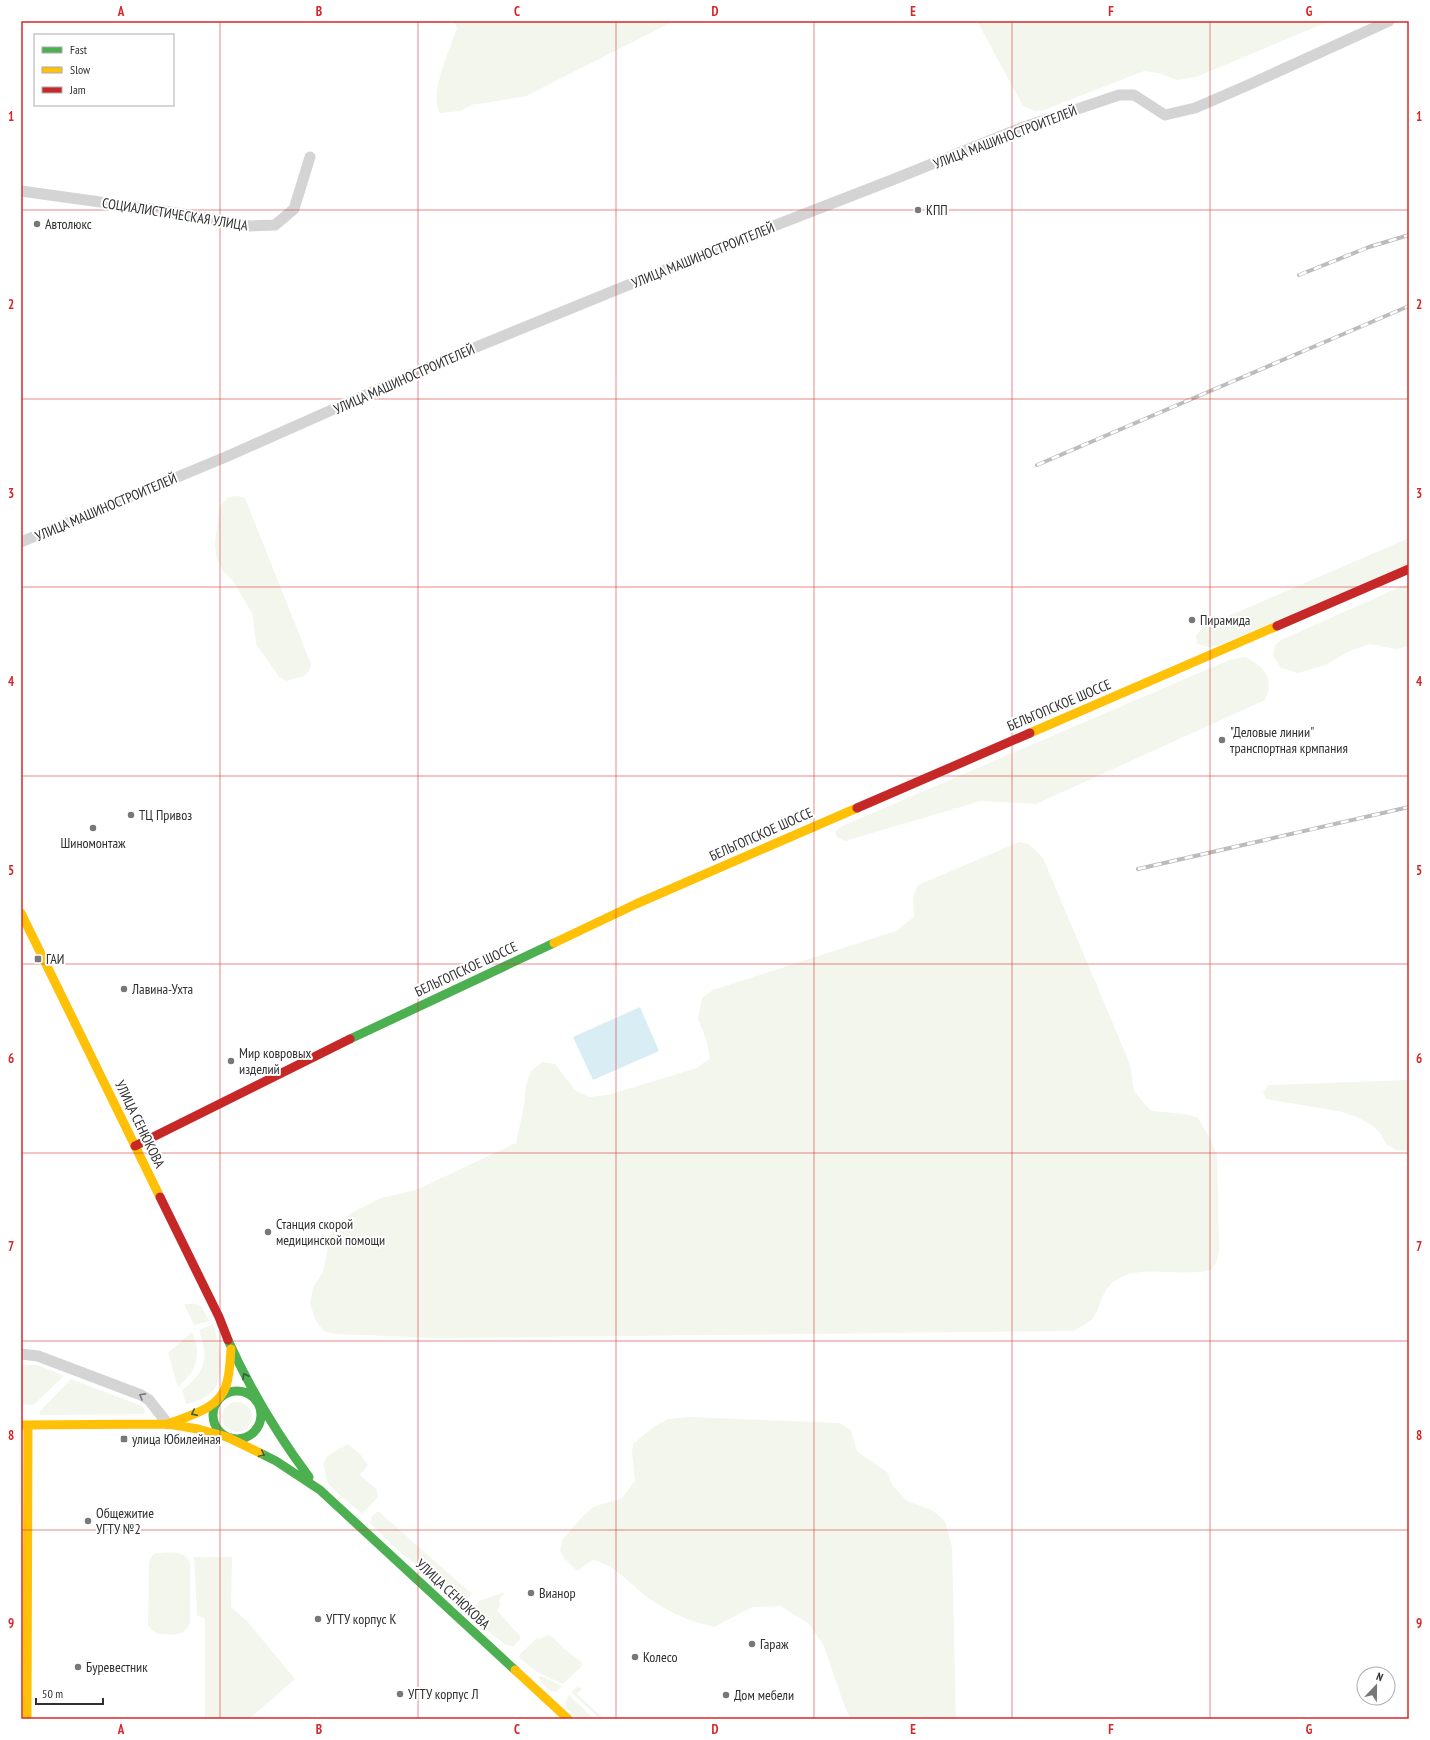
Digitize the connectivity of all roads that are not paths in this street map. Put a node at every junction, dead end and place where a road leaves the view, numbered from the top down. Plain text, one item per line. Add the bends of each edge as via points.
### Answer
1 (1389, 21) edge
2 (310, 157) dead end
3 (21, 190) edge
4 (21, 542) edge
5 (1409, 569) edge
6 (21, 913) edge
7 (135, 1146) junction
8 (231, 1349) junction
9 (21, 1354) edge
10 (220, 1399) junction
11 (258, 1403) junction
12 (168, 1424) junction
13 (24, 1425) edge
14 (227, 1437) junction
15 (320, 1490) junction
16 (24, 1702) edge
17 (27, 1719) edge
18 (568, 1719) edge

1 - 4 street, УЛИЦА МАШИНОСТРОИТЕЛЕЙ via 1194,108 1165,115 1134,95 1119,96 1015,130 498,338 228,456
2 - 3 street, СОЦИАЛИСТИЧЕСКАЯ УЛИЦА via 294,209 275,225 250,226
5 - 7 street, БЕЛЬГОПСКОЕ ШОССЕ via 636,904 369,1030
6 - 7 street, УЛИЦА СЕНЮКОВА
7 - 8 street, УЛИЦА СЕНЮКОВА via 219,1317
8 - 10 street, УЛИЦА СЕНЮКОВА via 226,1385
11 -> 8 street, УЛИЦА СЕНЮКОВА
12 -> 9 street via 149,1400 141,1395 38,1356
10 - 11 street, УЛИЦА СЕНЮКОВА via 230,1392 238,1391 247,1393
10 -> 12 street
10 - 14 street, УЛИЦА СЕНЮКОВА via 214,1409 213,1418 218,1429
11 - 14 street, УЛИЦА СЕНЮКОВА via 262,1418 255,1432 242,1439
11 - 15 street, УЛИЦА СЕНЮКОВА via 276,1433
12 - 13 street
12 - 14 street
13 - 16 street
14 -> 15 street, УЛИЦА СЕНЮКОВА via 276,1461
15 - 18 street, УЛИЦА СЕНЮКОВА
16 - 17 street

